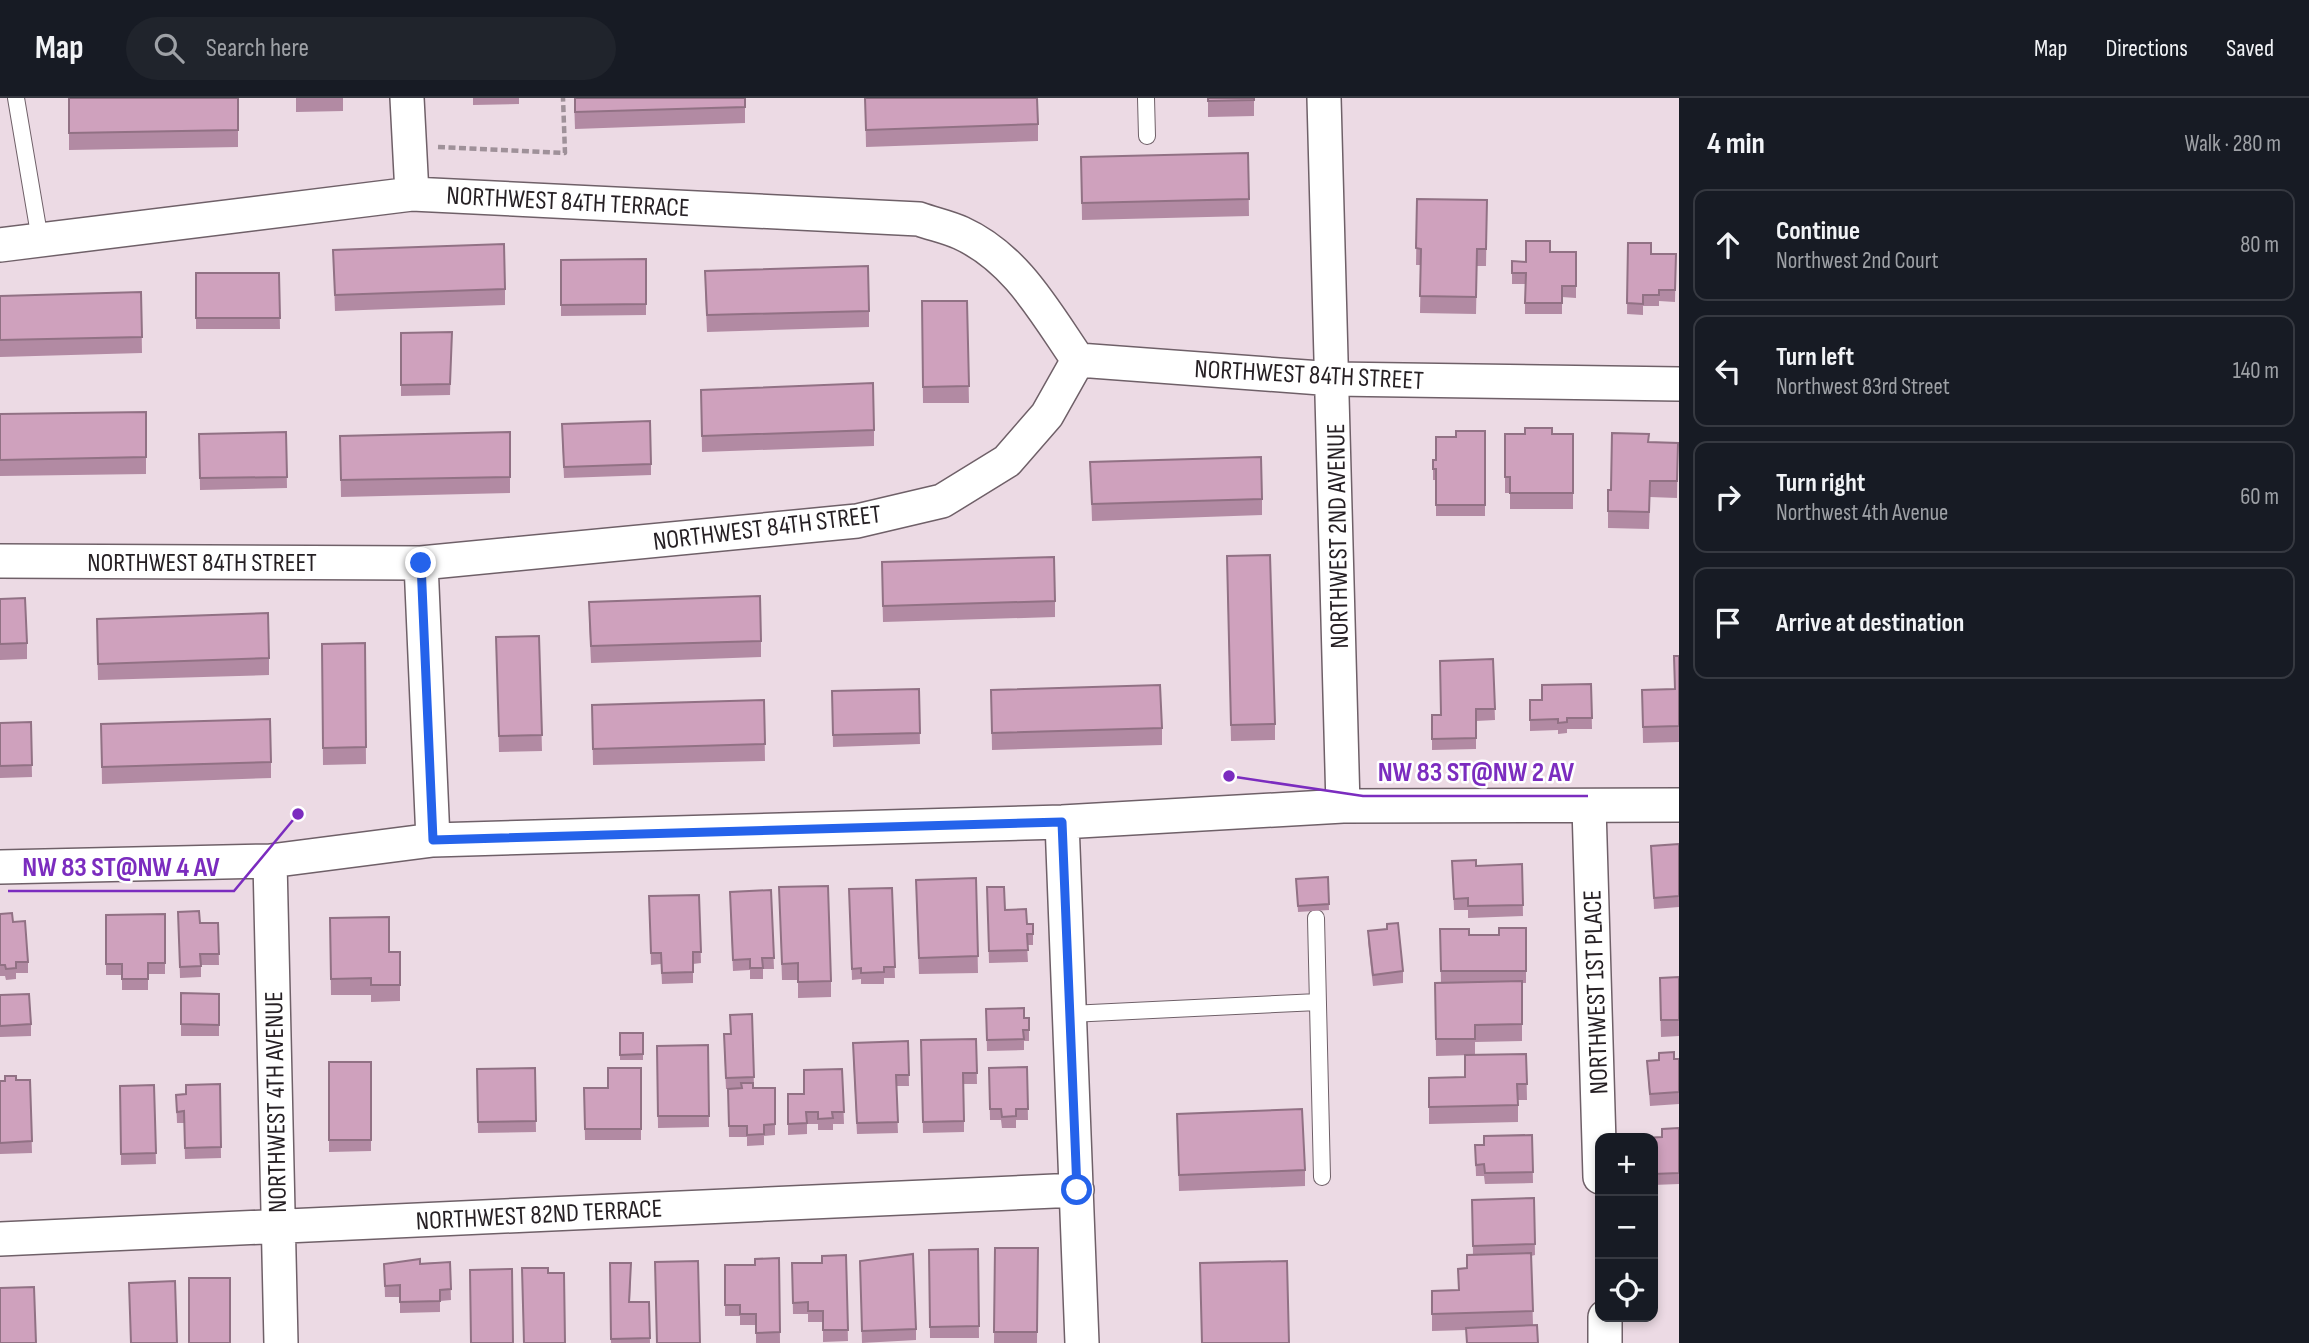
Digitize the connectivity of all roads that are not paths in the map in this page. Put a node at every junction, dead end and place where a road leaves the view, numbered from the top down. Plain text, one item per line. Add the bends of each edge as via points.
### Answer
1 (16, 98) edge
2 (407, 98) edge
3 (1146, 98) edge
4 (1324, 98) edge
5 (1147, 136) dead end
6 (412, 194) junction
7 (40, 240) junction
8 (0, 245) edge
9 (1078, 360) junction
10 (1334, 379) junction
11 (1679, 384) edge
12 (0, 561) edge
13 (421, 563) junction
14 (1679, 805) edge
15 (1343, 806) junction
16 (1589, 807) junction
17 (1062, 822) junction
18 (433, 840) junction
19 (270, 861) junction
20 (0, 867) edge
21 (1317, 918) dead end
22 (1318, 1002) junction
23 (1070, 1013) junction
24 (1599, 1133) edge
25 (1322, 1177) dead end
26 (1077, 1190) junction
27 (277, 1226) junction
28 (0, 1239) edge
29 (1605, 1322) edge
30 (281, 1343) edge
31 (1082, 1343) edge
32 (1605, 1343) edge

1 - 7 lane
2 - 6 street
3 - 5 lane
4 - 10 street, NORTHWEST 2ND AVENUE
6 - 7 street, NORTHWEST 84TH TERRACE
6 - 9 street, NORTHWEST 84TH TERRACE via 919,219 960,232 992,251 1021,277
7 - 8 street, NORTHWEST 84TH TERRACE
9 - 10 street, NORTHWEST 84TH STREET
9 - 13 street, NORTHWEST 84TH STREET via 1047,415 1007,461 942,501 857,521
10 - 11 street, NORTHWEST 84TH STREET
10 - 15 street, NORTHWEST 2ND AVENUE
12 - 13 street, NORTHWEST 84TH STREET
13 - 18 street
14 - 16 street
15 - 16 street
15 - 17 street
16 - 24 street, NORTHWEST 1ST PLACE
17 - 18 street
17 - 23 street
18 - 19 street
19 - 20 street
19 - 27 street, NORTHWEST 4TH AVENUE
21 - 22 lane
22 - 23 lane
22 - 25 lane
23 - 26 street
26 - 27 street, NORTHWEST 82ND TERRACE
26 - 31 street
27 - 28 street, NORTHWEST 82ND TERRACE
27 - 30 street, NORTHWEST 4TH AVENUE
29 - 32 street

